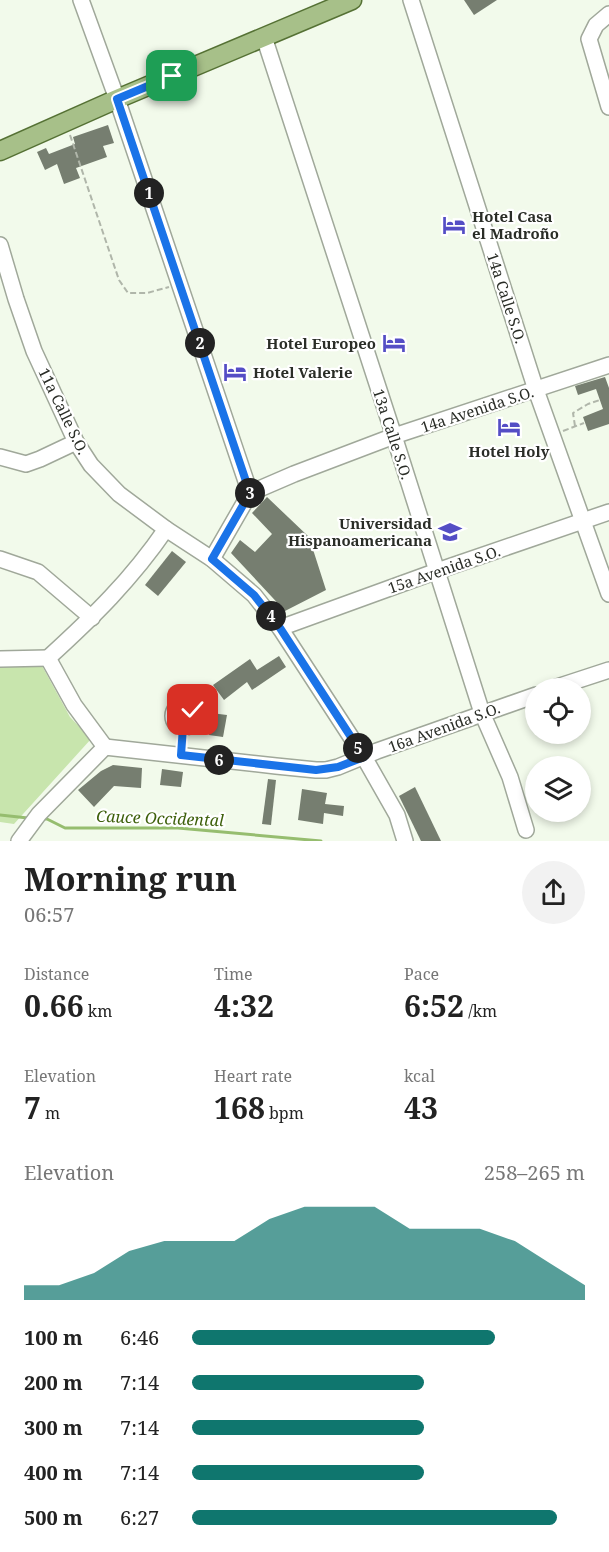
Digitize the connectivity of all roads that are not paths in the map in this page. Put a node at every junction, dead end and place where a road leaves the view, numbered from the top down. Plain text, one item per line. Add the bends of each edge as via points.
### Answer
1 (81, 0) edge
2 (352, 0) edge
3 (411, 0) edge
4 (609, 15) edge
5 (264, 37) junction
6 (117, 99) junction
7 (609, 107) edge
8 (0, 151) edge
9 (0, 246) edge
10 (609, 365) edge
11 (536, 390) junction
12 (394, 436) junction
13 (76, 442) junction
14 (0, 457) edge
15 (250, 493) junction
16 (609, 512) edge
17 (582, 521) junction
18 (166, 529) junction
19 (0, 559) edge
20 (212, 559) junction
21 (437, 571) junction
22 (609, 594) edge
23 (92, 618) junction
24 (280, 628) junction
25 (48, 658) junction
26 (0, 659) edge
27 (609, 669) edge
28 (583, 678) edge
29 (525, 699) edge
30 (482, 713) junction
31 (183, 727) dead end
32 (105, 747) junction
33 (181, 755) junction
34 (364, 757) junction
35 (526, 830) dead end
36 (23, 836) edge
37 (405, 841) edge

1 - 6 street
2 - 5 main road
3 - 11 street, 14a Calle S.O.
4 - 7 street via 589,39
5 - 6 main road
5 - 12 street, 13a Calle S.O.
6 - 8 main road
6 - 15 street
9 - 13 street, 11a Calle S.O. via 34,351
10 - 11 street, 14a Avenida S.O.
11 - 12 street, 14a Avenida S.O.
11 - 17 street, 14a Calle S.O.
12 - 15 street, 14a Avenida S.O.
12 - 21 street, 13a Calle S.O.
13 - 14 street via 26,464
13 - 18 street, 11a Calle S.O. via 91,465 119,494
15 - 20 street
16 - 17 street, 15a Avenida S.O.
17 - 21 street, 15a Avenida S.O.
17 - 22 street, 14a Calle S.O.
18 - 20 street, 11a Calle S.O.
18 - 23 street
19 - 23 street via 38,572
20 - 24 street, 11a Calle S.O. via 254,595
21 - 24 street, 15a Avenida S.O.
21 - 30 street, 13a Calle S.O.
23 - 25 street
24 - 34 street, 11a Calle S.O.
25 - 26 street
25 - 32 street via 77,711
27 - 28 street
29 - 30 street, 16a Avenida S.O.
30 - 34 street, 16a Avenida S.O.
30 - 35 street, 13a Calle S.O. via 510,777
31 - 33 street
32 - 33 street, 16a Avenida S.O.
32 - 36 street via 39,814
33 - 34 street, 16a Avenida S.O. via 316,770
34 - 37 street, 11a Calle S.O. via 397,815

